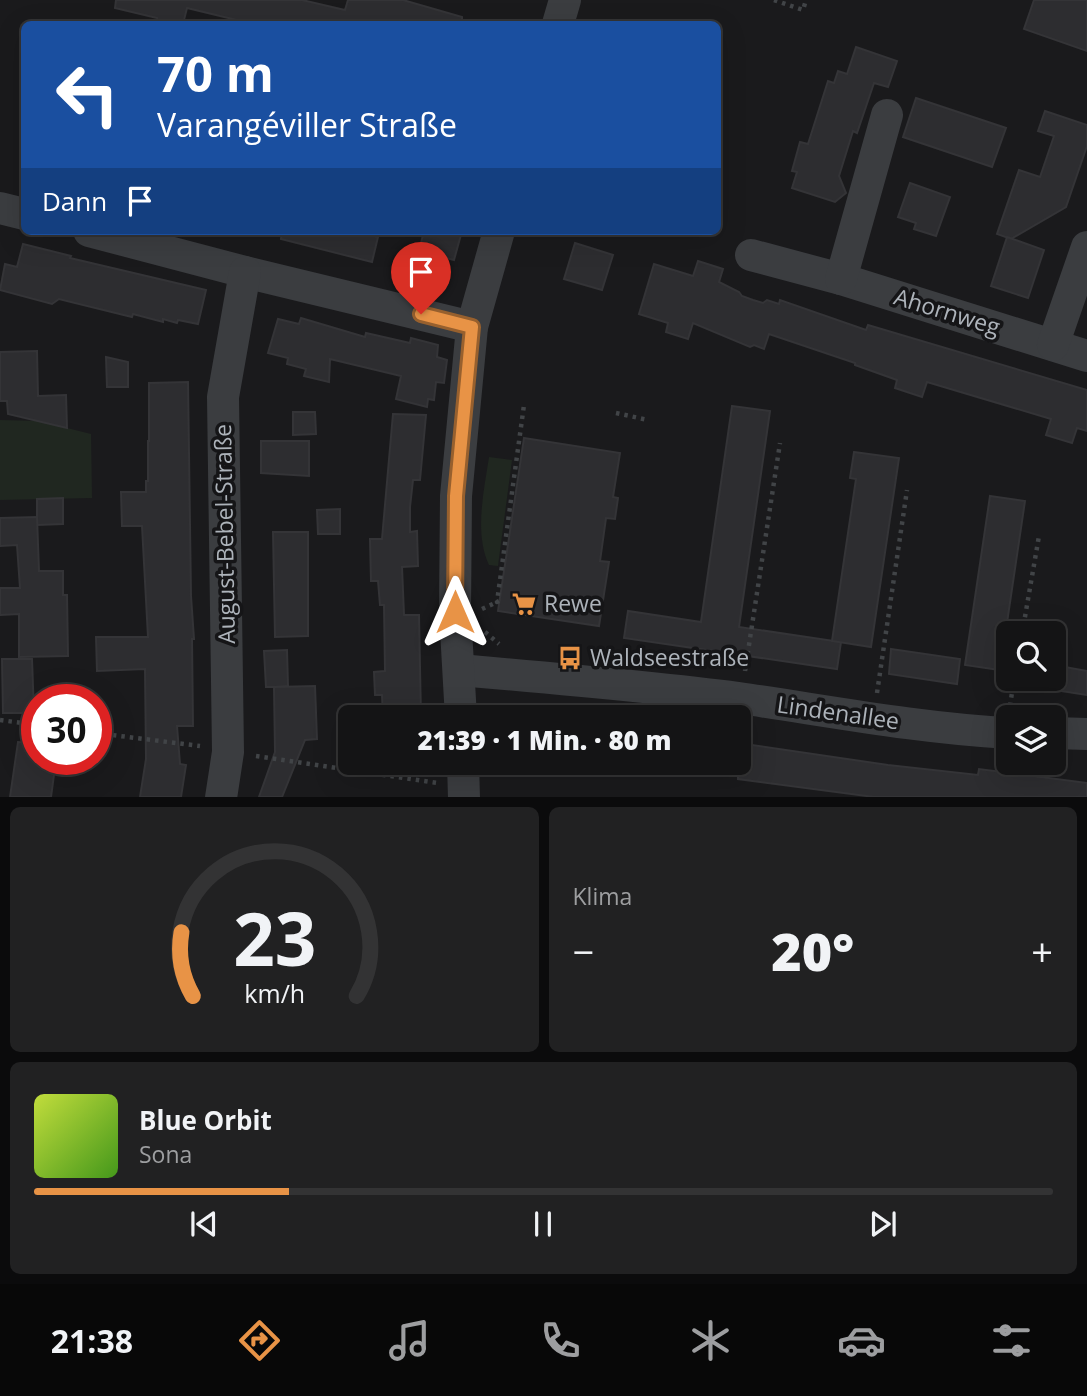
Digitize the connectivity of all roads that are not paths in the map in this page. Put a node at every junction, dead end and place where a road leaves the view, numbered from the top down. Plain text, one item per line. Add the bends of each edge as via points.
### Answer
1 (565, 0) edge
2 (559, 21) edge
3 (887, 115) dead end
4 (0, 208) edge
5 (21, 213) edge
6 (104, 235) edge
7 (498, 235) edge
8 (1087, 247) edge
9 (751, 255) dead end
10 (245, 272) junction
11 (842, 279) junction
12 (472, 327) junction
13 (1053, 345) junction
14 (1087, 356) edge
15 (459, 670) junction
16 (460, 705) edge
17 (996, 732) edge
18 (1066, 733) edge
19 (1087, 734) edge
20 (221, 797) edge

1 - 2 street
3 - 11 street
4 - 5 street
6 - 10 street
7 - 12 street
8 - 13 street
9 - 11 street, Ahornweg
10 - 12 street
10 - 20 street, August-Bebel-Straße via 223,397 228,752
11 - 13 street, Ahornweg
12 - 15 street via 456,496 466,612
13 - 14 street, Ahornweg
15 - 16 street
15 - 17 street, Lindenallee via 613,682
18 - 19 street

